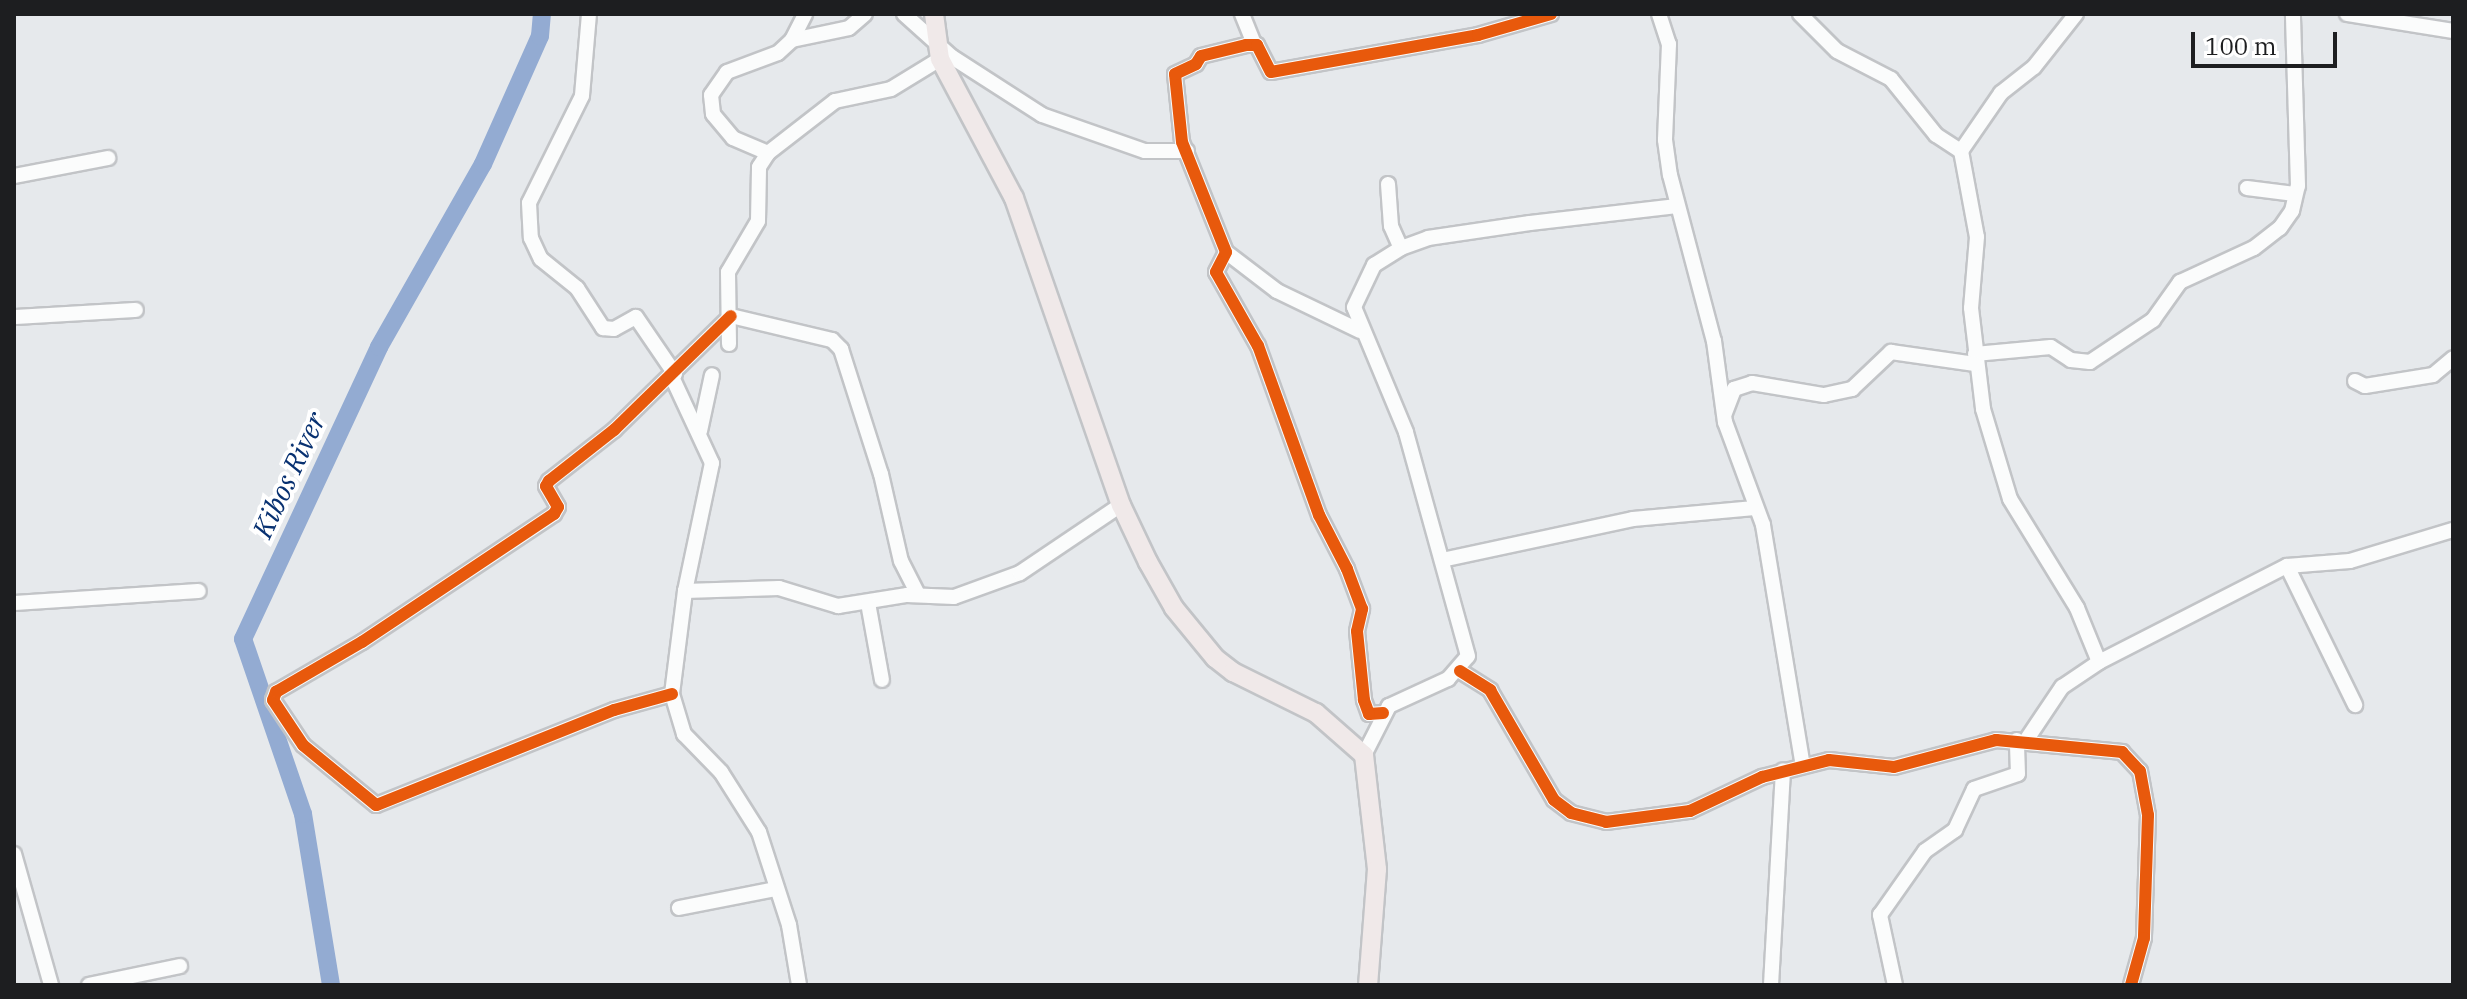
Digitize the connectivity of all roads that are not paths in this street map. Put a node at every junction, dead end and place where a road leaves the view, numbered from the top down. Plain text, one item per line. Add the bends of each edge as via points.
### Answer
1 (589, 14) edge
2 (805, 14) edge
3 (865, 14) edge
4 (904, 14) edge
5 (934, 14) edge
6 (1242, 14) edge
7 (1551, 14) edge
8 (1659, 14) edge
9 (1800, 14) edge
10 (2076, 14) edge
11 (2293, 14) edge
12 (2347, 14) edge
13 (2453, 31) edge
14 (938, 39) junction
15 (792, 40) junction
16 (1254, 44) junction
17 (940, 59) junction
18 (1187, 151) junction
19 (1961, 151) junction
20 (768, 153) junction
21 (108, 158) dead end
22 (14, 176) edge
23 (1388, 184) dead end
24 (2247, 188) dead end
25 (2295, 194) junction
26 (1677, 206) junction
27 (1401, 248) junction
28 (1226, 252) junction
29 (136, 310) dead end
30 (731, 316) junction
31 (14, 317) edge
32 (1360, 331) junction
33 (729, 344) dead end
34 (2453, 358) edge
35 (1975, 359) junction
36 (674, 375) junction
37 (712, 375) dead end
38 (2355, 381) dead end
39 (1724, 417) junction
40 (700, 431) junction
41 (1121, 505) junction
42 (1755, 508) junction
43 (2453, 530) edge
44 (1442, 560) junction
45 (2287, 566) junction
46 (199, 591) dead end
47 (685, 591) junction
48 (918, 595) junction
49 (14, 603) edge
50 (868, 603) junction
51 (2099, 662) junction
52 (1460, 671) junction
53 (882, 680) dead end
54 (672, 694) junction
55 (2355, 705) dead end
56 (1383, 713) junction
57 (2022, 740) junction
58 (1364, 755) junction
59 (1803, 766) junction
60 (1783, 770) junction
61 (14, 854) edge
62 (776, 889) junction
63 (679, 908) dead end
64 (180, 966) dead end
65 (51, 985) edge
66 (89, 985) edge
67 (799, 985) edge
68 (1368, 985) edge
69 (1771, 985) edge
70 (1895, 985) edge
71 (2131, 985) edge

1 - 36 street via 582,96 529,203 531,238 541,259 577,288 603,328 614,329 636,317
2 - 15 street
3 - 15 street via 849,28
4 - 14 street
5 - 14 main road
6 - 16 street
7 - 16 street via 1478,35 1271,72
8 - 26 street via 1669,44 1665,140
9 - 19 street via 1837,51 1891,79 1936,135
10 - 19 street via 2034,67 2001,93
11 - 25 street
12 - 13 street
14 - 17 main road
14 - 18 street via 999,91 1042,115 1145,151
15 - 20 street via 778,53 727,72 711,95 713,114 733,138
16 - 18 street via 1201,56 1175,74 1176,121
17 - 20 street via 891,89 835,101
17 - 41 main road via 1014,198
18 - 28 street
19 - 35 street via 1977,237 1971,270
20 - 30 street via 759,167 758,221 728,272
21 - 22 street
23 - 27 street via 1391,226
24 - 25 street
25 - 35 street via 2292,211 2280,228 2254,248 2180,282 2153,320 2102,357 2079,362 2051,347 2037,346
26 - 27 street via 1428,238
26 - 39 street via 1714,341
27 - 32 street via 1374,265 1354,307
28 - 32 street via 1277,291
28 - 56 street via 1216,272 1258,346 1315,504 1352,582 1362,609 1357,631 1364,700 1369,714
29 - 31 street
30 - 33 street
30 - 36 street
30 - 48 street via 832,340 841,349 881,474 901,561
32 - 44 street via 1406,432
34 - 38 street via 2433,375 2365,386
35 - 39 street via 1891,352 1841,393 1741,385 1734,389
35 - 51 street via 2010,499 2064,583
36 - 40 street
36 - 54 street via 549,481 546,486 558,507 554,514 362,642 276,692 273,700 303,745 376,805 614,710
37 - 40 street
39 - 42 street
40 - 47 street via 712,471
41 - 48 street via 1001,582 954,597
41 - 58 main road via 1174,608 1215,658 1316,713
42 - 44 street via 1633,519
42 - 59 street via 1763,525
43 - 45 street via 2350,561
44 - 52 street via 1468,646
45 - 51 street
45 - 55 street
46 - 49 street
47 - 50 street via 755,585 838,606
47 - 54 street
48 - 50 street
50 - 53 street
51 - 57 street via 2062,687
52 - 56 street via 1401,698
52 - 60 street via 1490,690 1543,788 1561,808 1581,817 1625,821 1690,811
54 - 62 street via 684,734 747,808
56 - 58 street
57 - 59 street via 1972,742 1894,767 1860,760
57 - 70 street via 2018,774 1974,789 1955,830 1925,851 1880,915
57 - 71 street via 2122,752 2140,771 2148,815 2147,901
58 - 68 main road via 1377,869
59 - 60 street
60 - 69 street
61 - 65 street
62 - 63 street
62 - 67 street via 789,925
64 - 66 street

